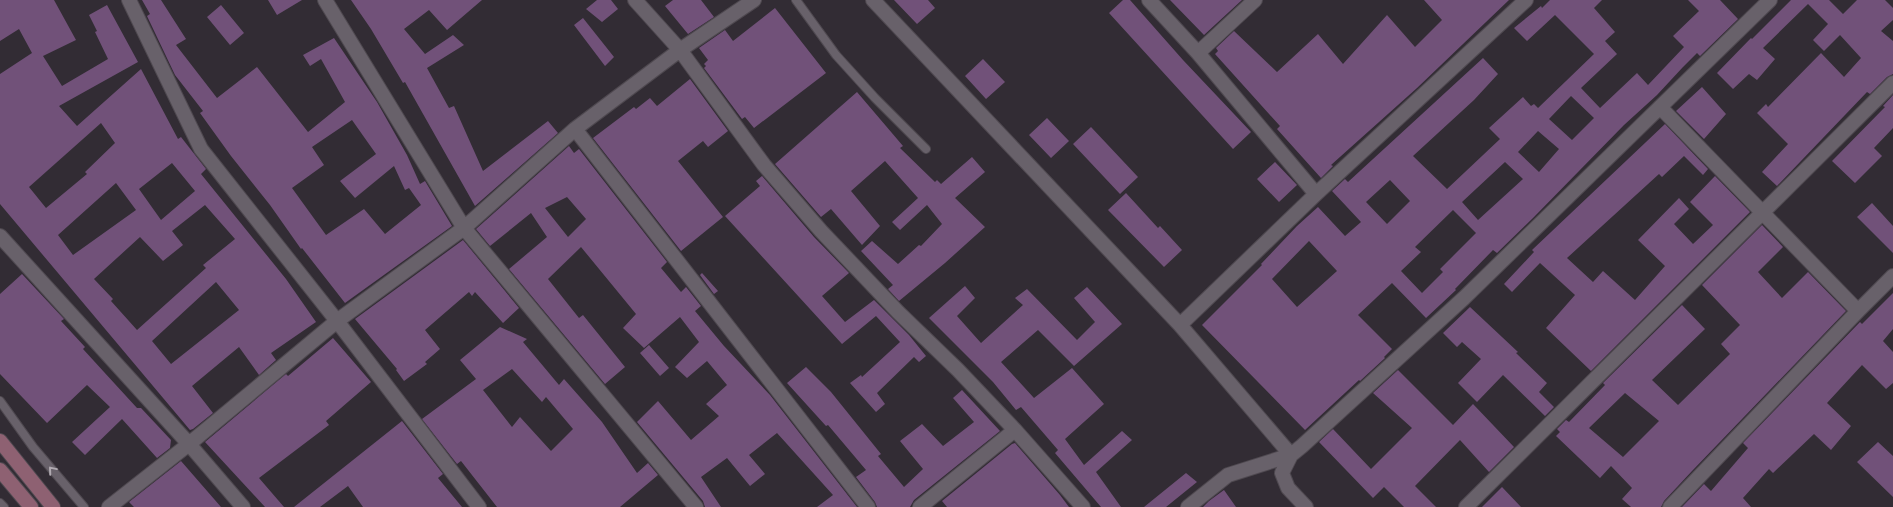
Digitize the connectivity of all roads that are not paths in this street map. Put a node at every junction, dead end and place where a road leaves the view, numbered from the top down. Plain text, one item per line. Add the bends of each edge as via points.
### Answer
1 (129, 0) edge
2 (325, 0) edge
3 (635, 0) edge
4 (754, 0) edge
5 (796, 0) edge
6 (873, 0) edge
7 (1149, 0) edge
8 (1255, 0) edge
9 (1526, 0) edge
10 (1770, 0) edge
11 (680, 50) junction
12 (1198, 53) junction
13 (1893, 83) edge
14 (1660, 107) junction
15 (575, 129) junction
16 (926, 149) dead end
17 (1316, 194) junction
18 (1763, 212) junction
19 (464, 228) junction
20 (0, 236) edge
21 (1893, 276) edge
22 (1858, 311) junction
23 (337, 321) junction
24 (1180, 325) junction
25 (0, 400) edge
26 (1015, 430) junction
27 (0, 441) edge
28 (190, 444) junction
29 (1291, 455) junction
30 (0, 470) edge
31 (0, 503) edge
32 (4, 507) edge
33 (31, 507) edge
34 (53, 507) edge
35 (84, 507) edge
36 (109, 507) edge
37 (243, 507) edge
38 (479, 507) edge
39 (696, 507) edge
40 (868, 507) edge
41 (920, 507) edge
42 (1083, 507) edge
43 (1188, 507) edge
44 (1306, 507) edge
45 (1466, 507) edge
46 (1670, 507) edge

1 - 23 street via 201,149
2 - 19 street
3 - 11 street
4 - 11 street
5 - 16 lane via 836,55
6 - 24 street
7 - 12 street
8 - 12 street
9 - 17 street
10 - 14 street
11 - 15 street
11 - 26 street via 764,165 820,231
12 - 17 street
13 - 18 street
14 - 18 street
14 - 29 street via 1464,298
15 - 19 street
15 - 40 street
17 - 24 street
18 - 22 street
18 - 45 street
19 - 23 street
19 - 39 street
20 - 28 street
21 - 22 street
22 - 46 street
23 - 28 street
23 - 38 street
24 - 29 street
35 -> 25 lane via 33,447
26 - 41 street
26 - 42 street
27 - 34 main road
28 - 36 street
28 - 37 street
29 - 43 street via 1228,475
29 - 44 street via 1282,473 1288,488
30 - 33 main road
31 - 32 lane

